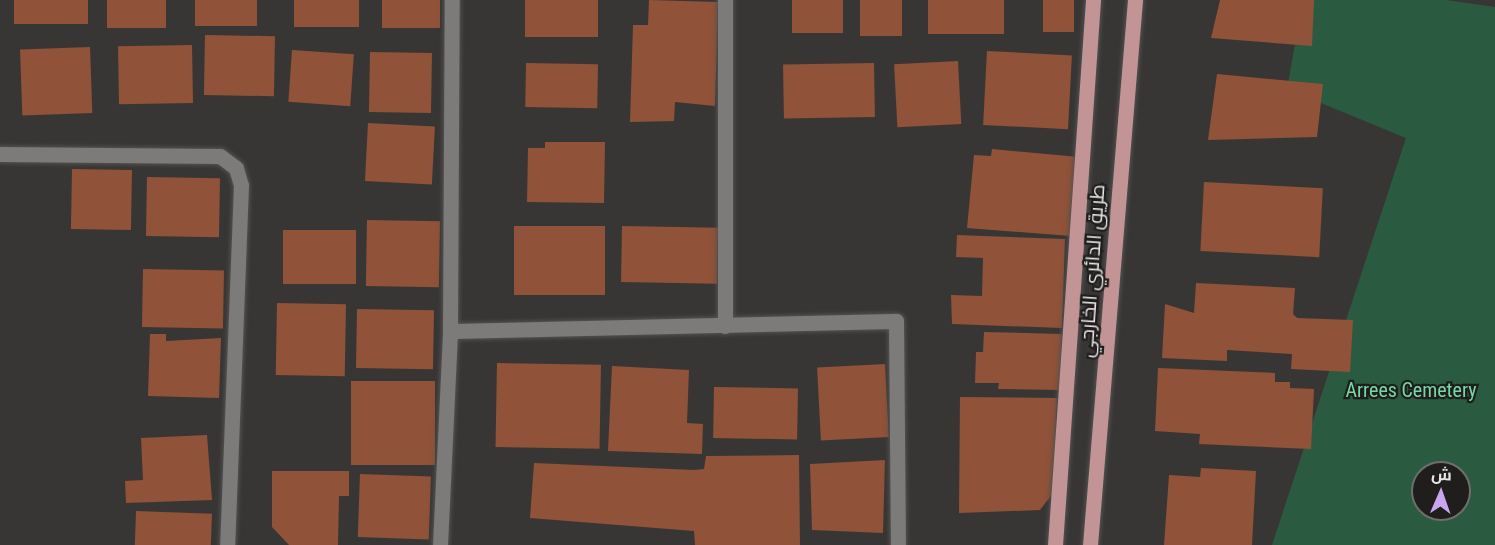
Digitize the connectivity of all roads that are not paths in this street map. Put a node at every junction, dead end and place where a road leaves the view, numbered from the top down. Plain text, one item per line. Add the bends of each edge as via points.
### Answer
1 (452, 0) edge
2 (725, 0) edge
3 (1093, 0) edge
4 (1135, 0) edge
5 (0, 154) edge
6 (725, 326) junction
7 (450, 331) junction
8 (227, 545) edge
9 (440, 545) edge
10 (898, 545) edge
11 (1055, 545) edge
12 (1090, 545) edge

1 - 7 street
2 - 6 street
3 - 11 main road, طريق الدائري الخارجي
4 - 12 main road, طريق الدائري الخارجي
5 - 8 street via 220,156 236,168 241,184
6 - 7 street
6 - 10 street via 896,321
7 - 9 street

